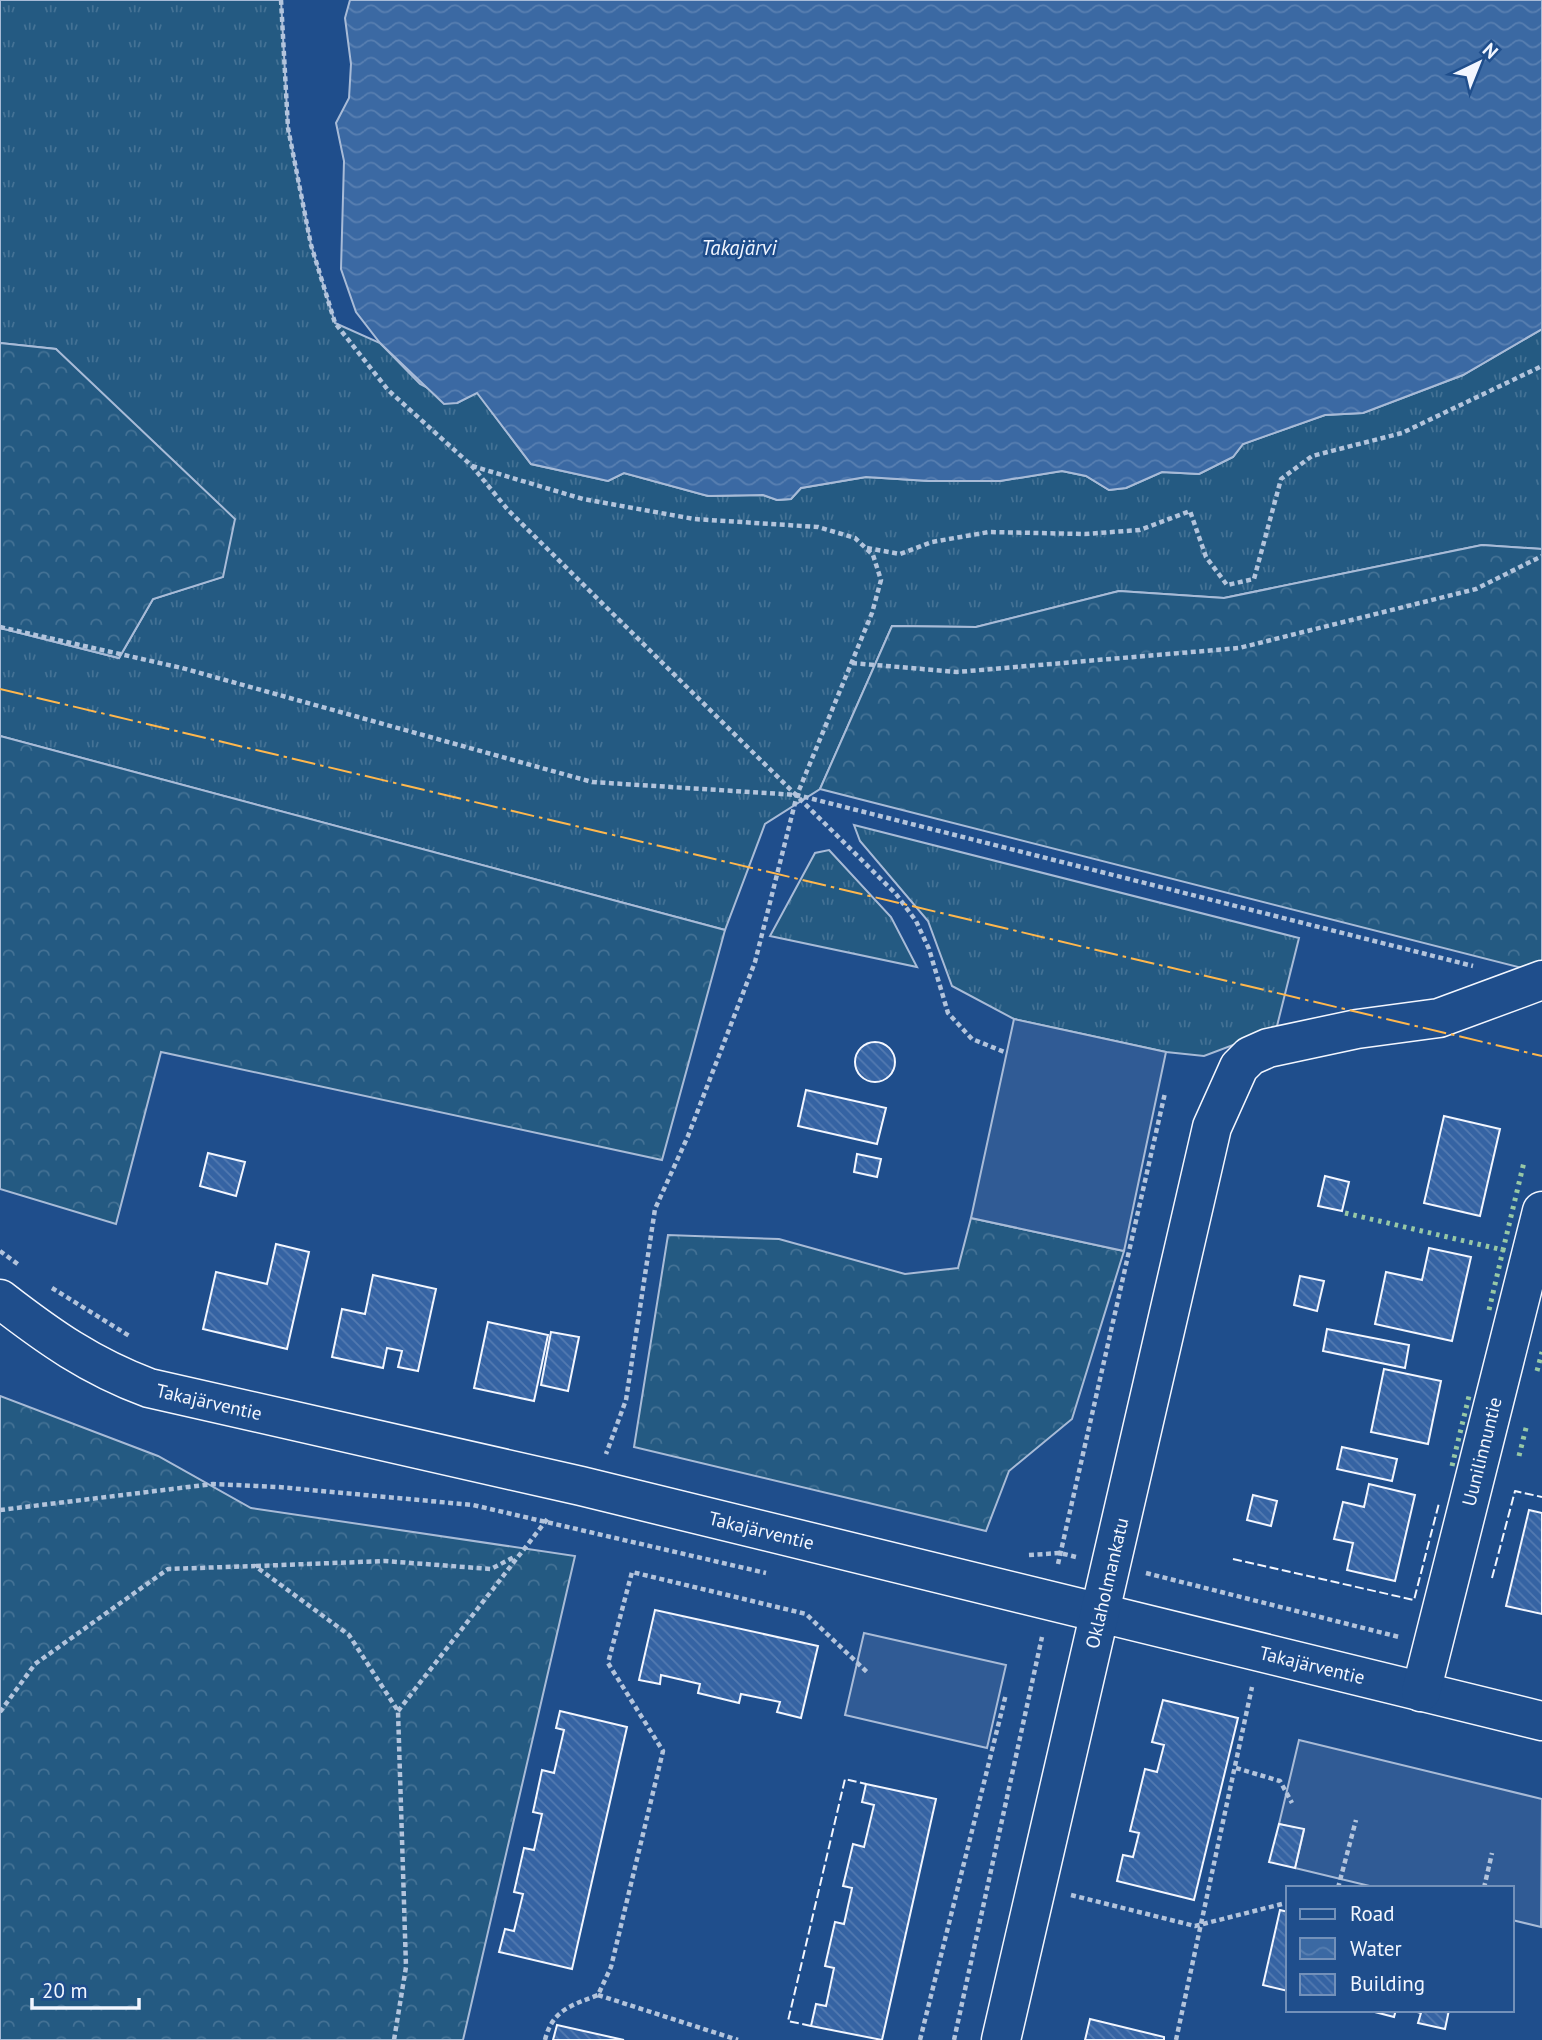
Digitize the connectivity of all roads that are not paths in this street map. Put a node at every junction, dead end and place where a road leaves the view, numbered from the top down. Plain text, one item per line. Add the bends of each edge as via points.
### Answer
1 (1542, 980) edge
2 (1542, 1211) edge
3 (0, 1299) edge
4 (1098, 1612) junction
5 (1421, 1692) junction
6 (1542, 1721) edge
7 (1001, 2040) edge

1 - 4 street, Oklaholmankatu via 1439,1018 1268,1048 1239,1067 1212,1127
2 - 5 street, Uunilinnuntie
3 - 4 street, Takajärventie via 92,1365 149,1388 581,1486
4 - 5 street, Takajärventie
4 - 7 street, Oklaholmankatu
5 - 6 street, Takajärventie

